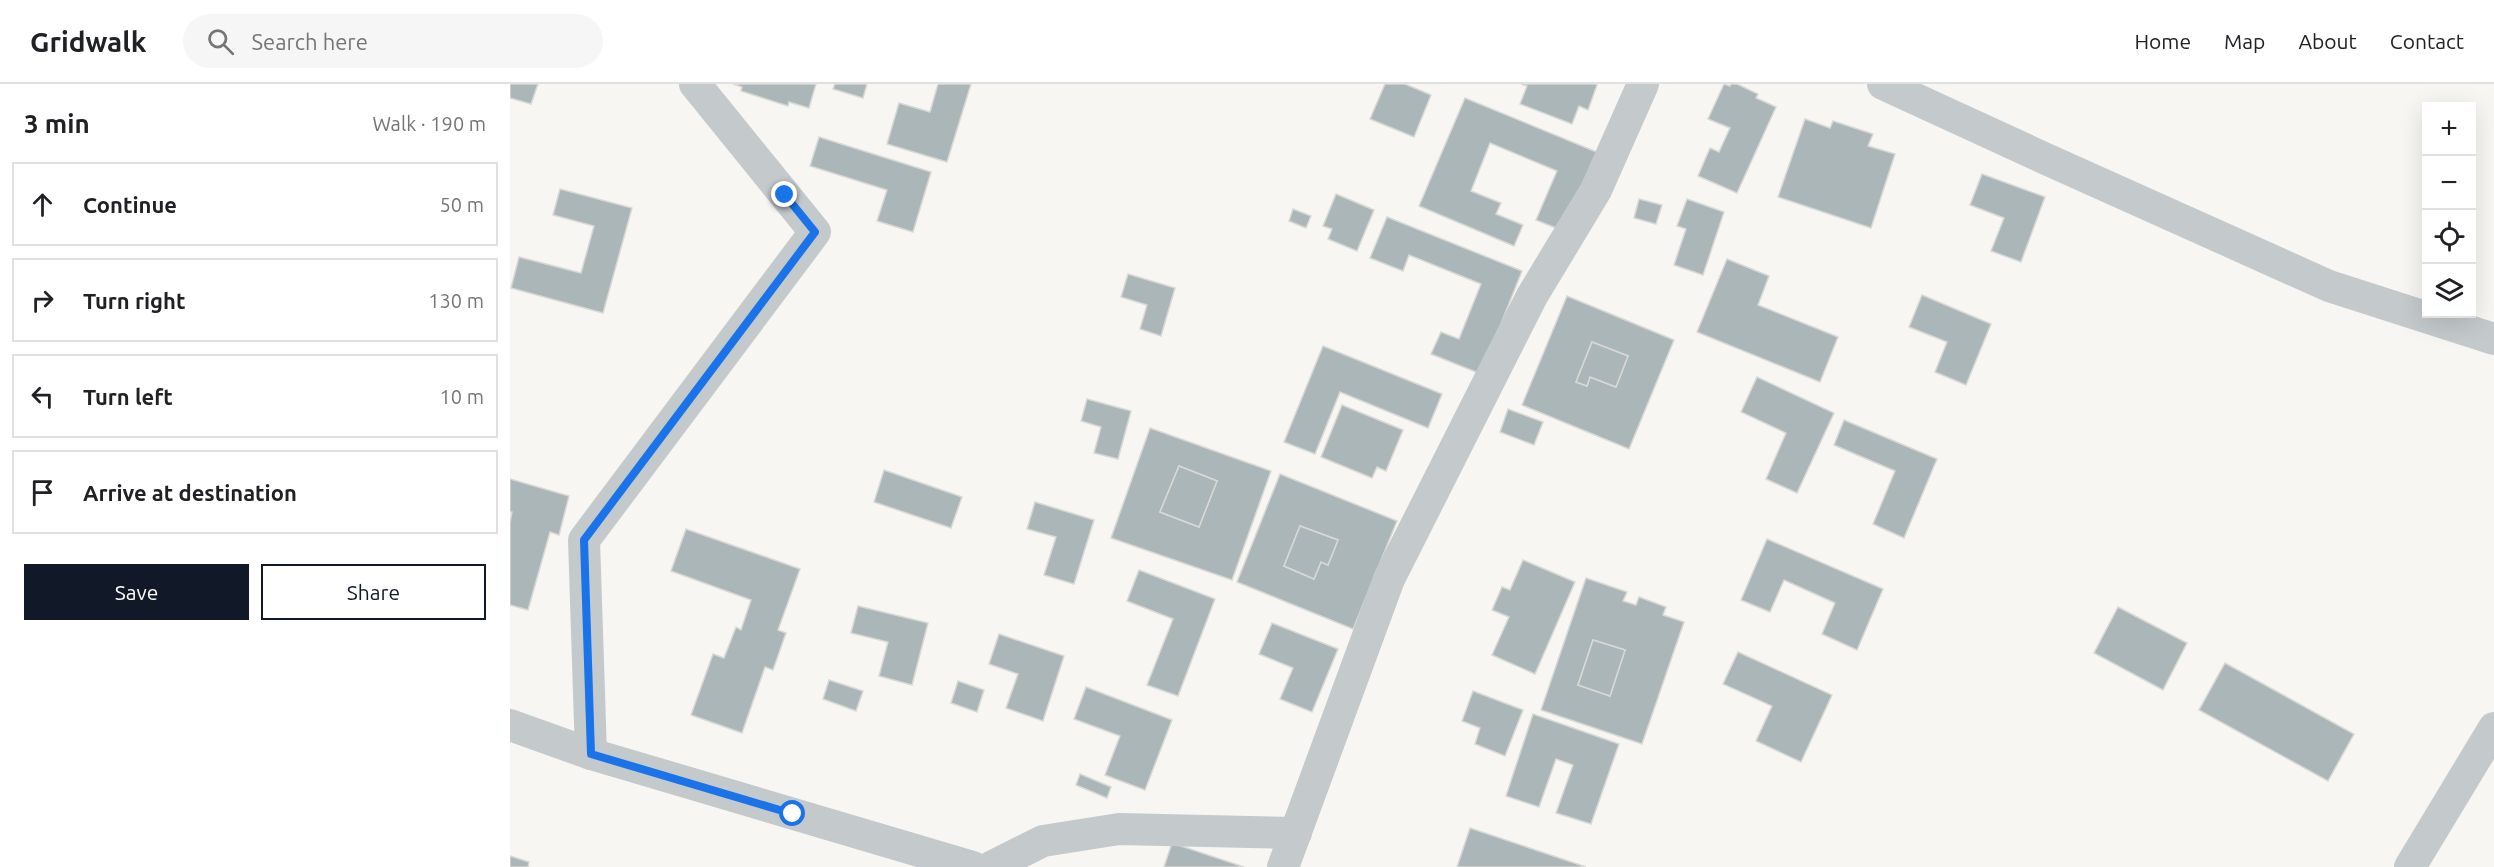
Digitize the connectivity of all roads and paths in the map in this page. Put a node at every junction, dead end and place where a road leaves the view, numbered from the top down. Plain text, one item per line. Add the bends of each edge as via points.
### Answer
1 (695, 84) edge
2 (1643, 84) edge
3 (1884, 84) edge
4 (2494, 339) edge
5 (510, 725) edge
6 (2494, 728) edge
7 (591, 754) junction
8 (1296, 833) junction
9 (974, 867) edge
10 (991, 867) edge
11 (1283, 867) edge
12 (2410, 867) edge

1 - 7 street via 815,232 584,540
2 - 8 street via 1596,190 1532,296 1389,579
3 - 4 street via 2330,286
5 - 7 street
6 - 12 street
7 - 9 street
8 - 10 street via 1119,829 1043,841
8 - 11 street

